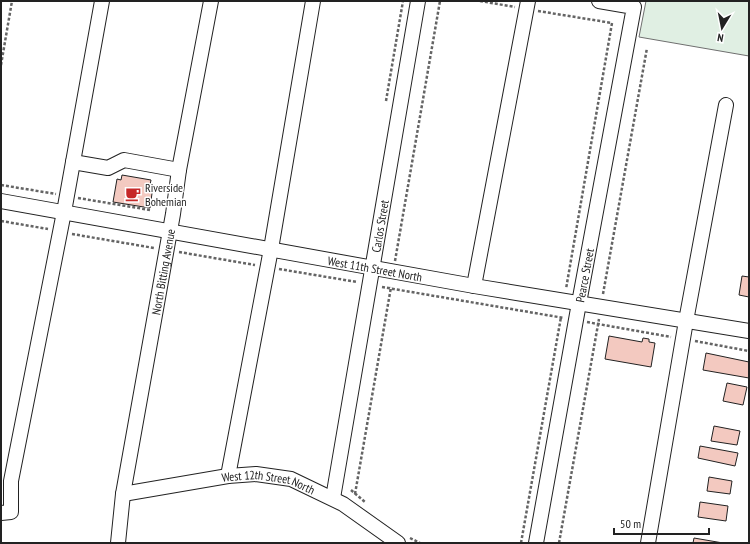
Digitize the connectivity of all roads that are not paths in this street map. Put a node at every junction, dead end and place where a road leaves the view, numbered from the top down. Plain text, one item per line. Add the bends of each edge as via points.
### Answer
1 (102, 1) edge
2 (211, 1) edge
3 (313, 1) edge
4 (418, 1) edge
5 (599, 1) edge
6 (528, 5) edge
7 (726, 105) dead end
8 (73, 162) junction
9 (179, 170) junction
10 (1, 201) edge
11 (64, 212) junction
12 (169, 231) junction
13 (271, 249) junction
14 (372, 268) junction
15 (474, 286) junction
16 (579, 303) junction
17 (686, 321) junction
18 (749, 331) edge
19 (228, 476) junction
20 (123, 494) junction
21 (333, 498) junction
22 (6, 512) edge
23 (118, 543) edge
24 (398, 543) edge
25 (536, 543) edge
26 (648, 543) edge

1 - 8 street
2 - 9 street, North Bitting Avenue
3 - 13 street
4 - 14 street, Carlos Street
5 - 16 street, Pearce Street via 634,7
6 - 15 street
7 - 17 street
8 - 9 street via 108,168 124,160
8 - 11 street
9 - 12 street, North Bitting Avenue
10 - 11 street, West 11th Street North
11 - 12 street, West 11th Street North
11 - 22 street
12 - 13 street, West 11th Street North
12 - 20 street, North Bitting Avenue
13 - 14 street, West 11th Street North
13 - 19 street
14 - 15 street, West 11th Street North
14 - 21 street, Carlos Street
15 - 16 street, West 11th Street North
16 - 17 street, West 11th Street North
16 - 25 street, Pearce Street
17 - 18 street, West 11th Street North
17 - 26 street
19 - 20 street, West 12th Street North
19 - 21 street, West 12th Street North via 256,474 291,479
20 - 23 street, North Bitting Avenue
21 - 24 street, West 12th Street North

